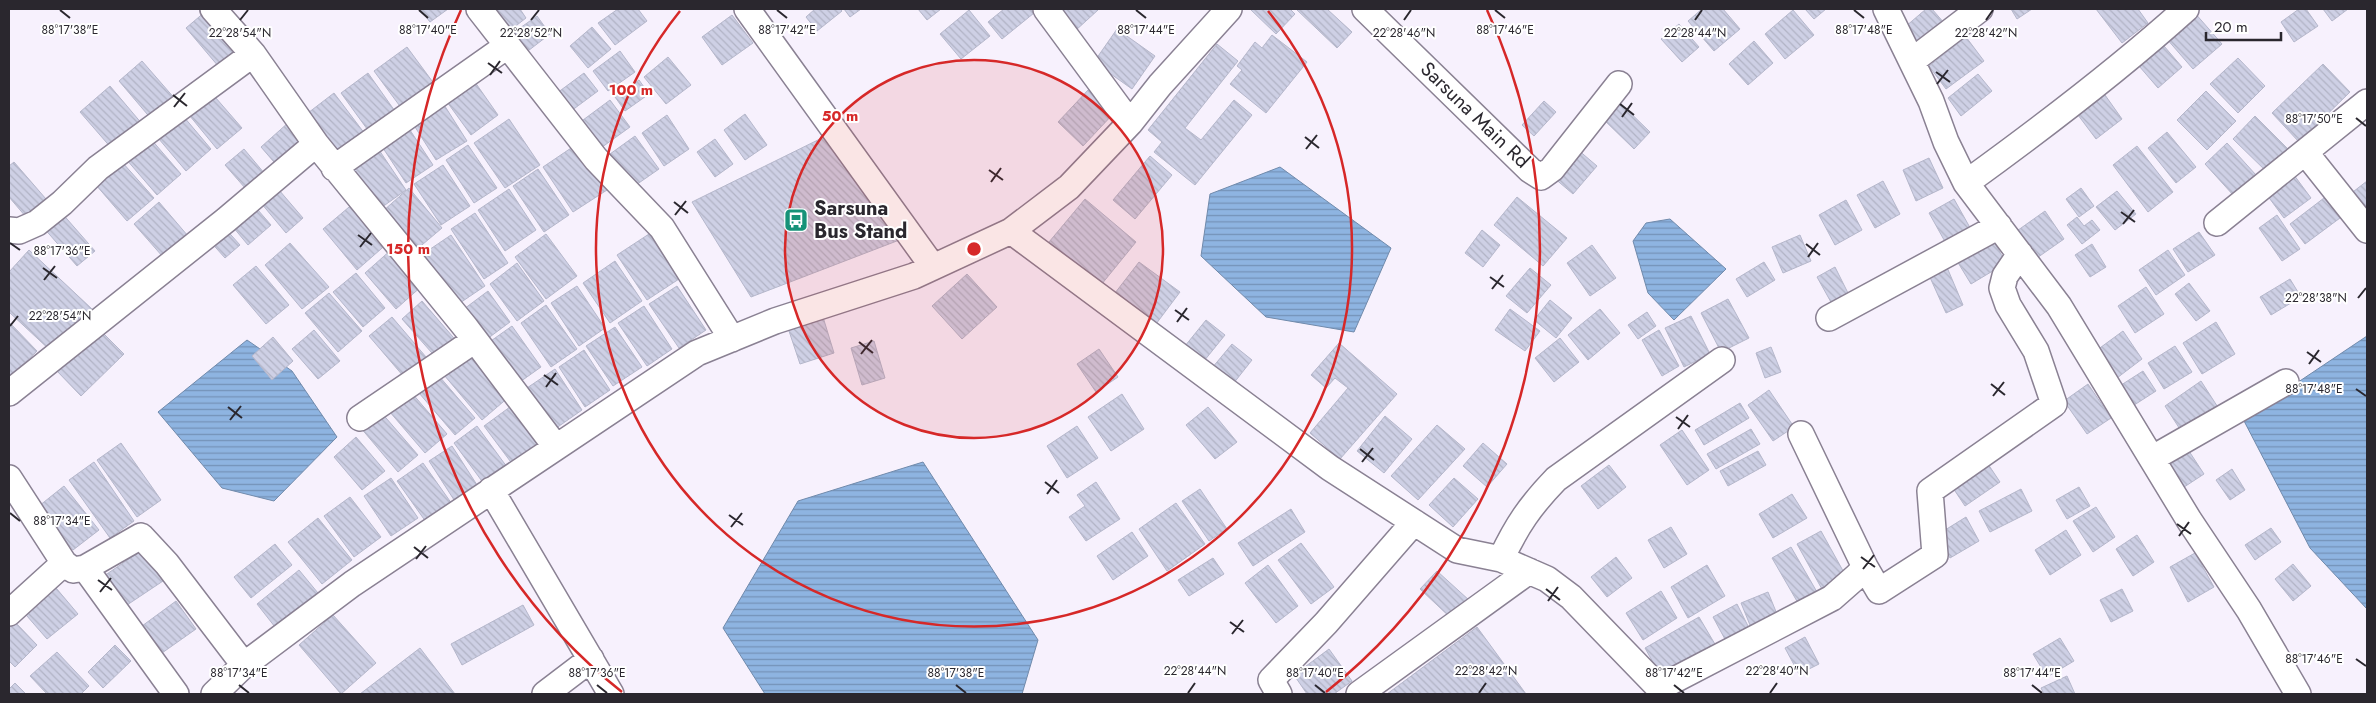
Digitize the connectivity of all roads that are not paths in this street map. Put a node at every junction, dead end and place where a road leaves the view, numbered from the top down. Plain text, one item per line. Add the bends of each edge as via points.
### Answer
1 (479, 9) edge
2 (747, 9) edge
3 (1046, 9) edge
4 (1229, 9) edge
5 (1365, 9) edge
6 (1886, 9) edge
7 (1980, 9) edge
8 (2186, 9) edge
9 (226, 13) edge
10 (507, 46) junction
11 (253, 54) junction
12 (1912, 62) junction
13 (1619, 84) dead end
14 (2367, 102) edge
15 (1130, 122) junction
16 (316, 144) junction
17 (2305, 152) junction
18 (334, 168) junction
19 (1966, 183) junction
20 (2217, 223) dead end
21 (1999, 226) junction
22 (9, 230) edge
23 (2367, 230) edge
24 (1011, 231) junction
25 (2020, 254) junction
26 (933, 267) junction
27 (1829, 318) dead end
28 (732, 338) junction
29 (475, 340) junction
30 (1722, 360) dead end
31 (2286, 382) dead end
32 (9, 393) edge
33 (360, 418) dead end
34 (1800, 434) dead end
35 (556, 447) junction
36 (2153, 458) junction
37 (9, 478) edge
38 (491, 490) junction
39 (1414, 522) junction
40 (1501, 559) junction
41 (74, 566) junction
42 (1865, 567) junction
43 (1529, 571) junction
44 (9, 613) edge
45 (591, 659) junction
46 (244, 665) junction
47 (1662, 691) edge
48 (2295, 693) edge
49 (176, 694) edge
50 (214, 694) edge
51 (545, 694) edge
52 (611, 694) edge
53 (1278, 694) edge
54 (1359, 694) edge

1 - 10 street
2 - 26 street
3 - 15 street
4 - 15 street
5 - 13 street, Sarsuna Main Rd via 1530,170 1541,177 1552,169
6 - 12 street
7 - 12 street
8 - 19 street via 2132,57
9 - 11 street
10 - 18 street
10 - 28 street via 596,159 662,228
11 - 16 street
11 - 22 street via 98,168 38,223 19,231
12 - 19 street
14 - 17 street
15 - 24 street via 1069,187
16 - 18 street
16 - 32 street
17 - 20 street
17 - 23 street
18 - 29 street
19 - 21 street
21 - 25 street
21 - 27 street
24 - 26 street
24 - 39 street via 1330,468
25 - 36 street via 2059,306
25 - 42 street via 2005,276 2002,288 2036,351 2054,404 1930,491 1935,555 1879,591
26 - 28 street
28 - 35 street via 697,353
29 - 33 street
29 - 35 street
30 - 40 street via 1556,479 1517,525
31 - 36 street
34 - 42 street
35 - 38 street
36 - 48 street via 2249,610
37 - 41 street
38 - 45 street
38 - 46 street via 352,584
39 - 40 street via 1457,550
39 - 53 street via 1326,623 1271,680
40 - 43 street
41 - 44 street
41 - 46 street via 141,536 167,564
41 - 49 street
42 - 47 street via 1832,598
43 - 47 street via 1547,579 1571,597
43 - 54 street
45 - 51 street
45 - 52 street
46 - 50 street

